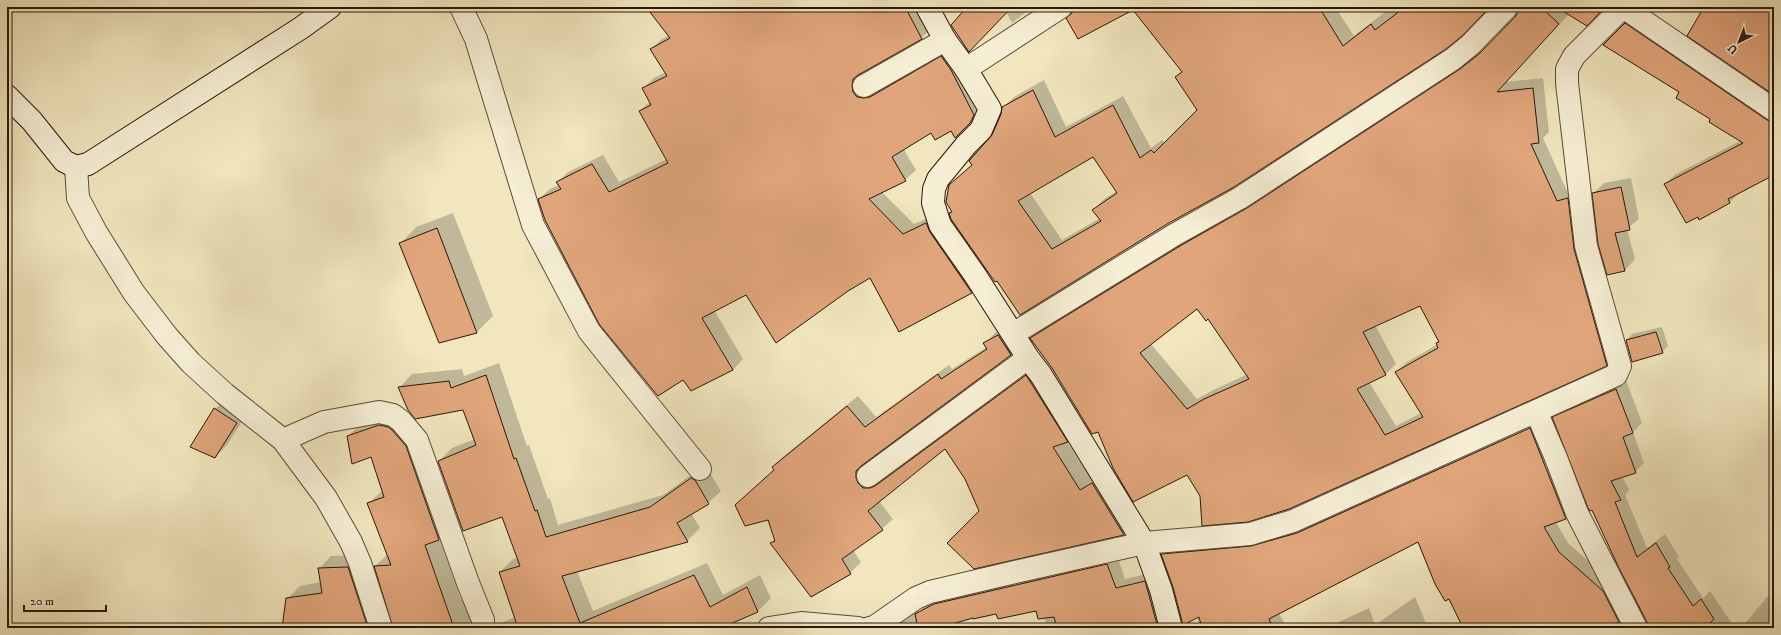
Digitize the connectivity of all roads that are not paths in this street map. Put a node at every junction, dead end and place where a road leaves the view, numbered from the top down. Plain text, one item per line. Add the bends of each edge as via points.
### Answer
1 (330, 7) edge
2 (461, 7) edge
3 (927, 7) edge
4 (1061, 7) edge
5 (1507, 7) edge
6 (1623, 7) edge
7 (945, 40) junction
8 (966, 69) junction
9 (864, 86) dead end
10 (7, 96) edge
11 (1774, 110) edge
12 (76, 172) junction
13 (1013, 334) junction
14 (1028, 358) junction
15 (1536, 411) junction
16 (283, 440) junction
17 (700, 470) dead end
18 (868, 476) dead end
19 (1144, 543) junction
20 (483, 620) dead end
21 (381, 628) edge
22 (769, 628) edge
23 (858, 628) edge
24 (870, 628) edge
25 (1171, 628) edge
26 (1636, 628) edge

1 - 12 street
2 - 17 street via 476,38 533,225 588,331
3 - 7 street
4 - 8 street
5 - 13 street via 1470,45 1452,59 1240,198 1174,235
6 - 11 street
6 - 15 street via 1574,56 1568,69 1567,84 1586,246 1620,366 1616,374
7 - 8 street
7 - 9 street
8 - 13 street via 990,109 981,130 938,179 933,203 940,225
10 - 12 street
12 - 16 street via 78,198 96,232 134,293 167,336 190,363
13 - 14 street
14 - 18 street
14 - 19 street via 1041,374
15 - 19 street via 1293,521 1250,534
15 - 26 street via 1577,513
16 - 20 street via 324,422 379,412 401,420 417,440
16 - 21 street via 326,498 351,542
19 - 24 street via 930,592 916,598
19 - 25 street
22 - 23 street via 801,623

